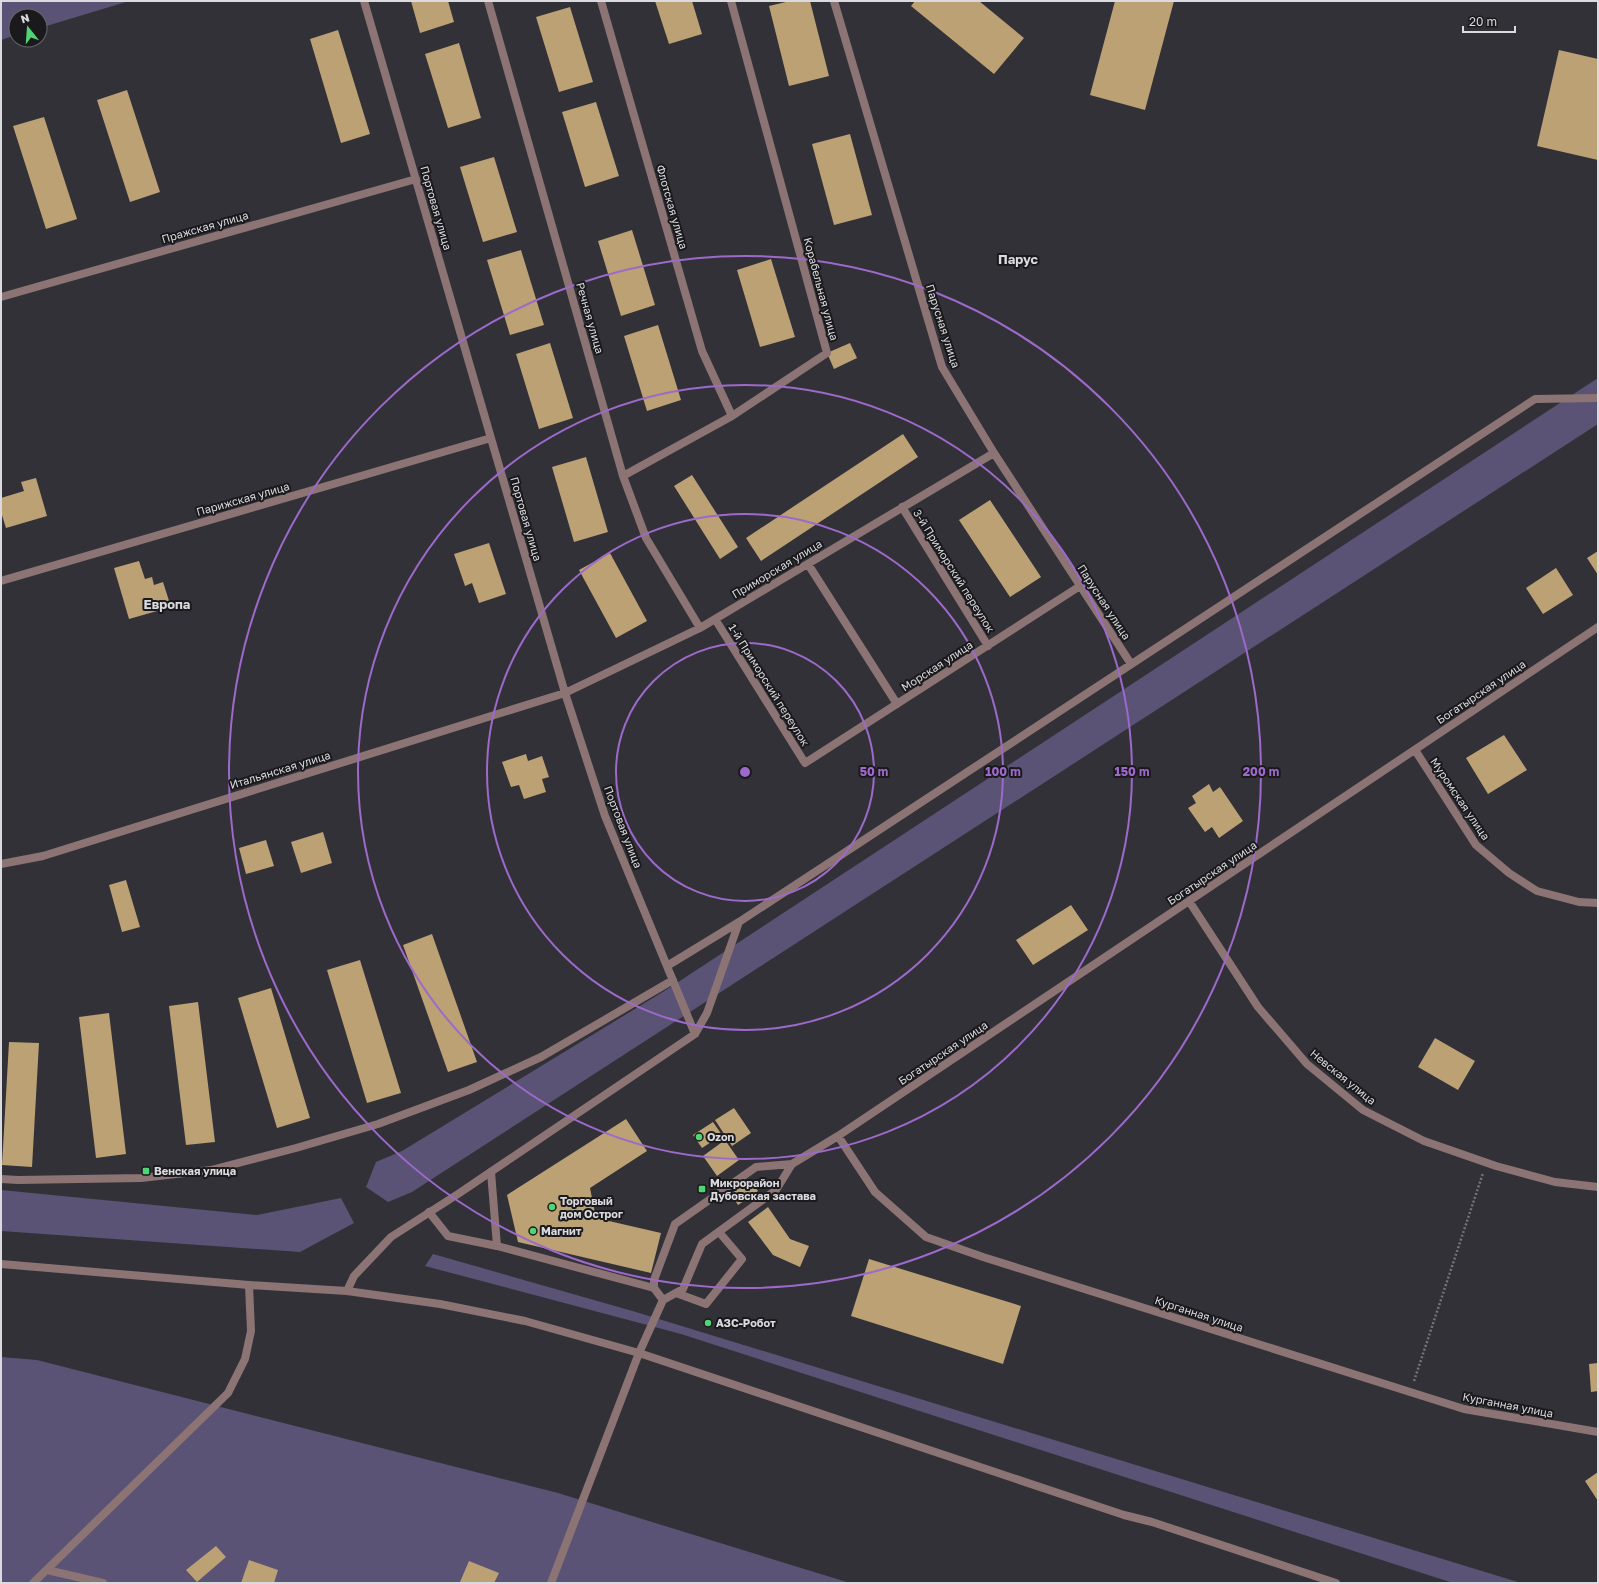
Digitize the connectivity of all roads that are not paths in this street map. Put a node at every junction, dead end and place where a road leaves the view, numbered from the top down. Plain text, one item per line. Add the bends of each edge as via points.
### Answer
1 (364, 1) edge
2 (488, 1) edge
3 (601, 1) edge
4 (731, 1) edge
5 (834, 1) edge
6 (416, 179) junction
7 (1, 297) edge
8 (1598, 398) edge
9 (732, 416) junction
10 (491, 438) junction
11 (994, 453) junction
12 (623, 476) junction
13 (902, 507) junction
14 (808, 564) junction
15 (1, 581) edge
16 (1080, 586) junction
17 (715, 619) junction
18 (1598, 627) edge
19 (700, 628) junction
20 (988, 646) junction
21 (1131, 664) junction
22 (565, 693) junction
23 (897, 704) junction
24 (1415, 750) junction
25 (805, 763) joint
26 (1, 864) edge
27 (1189, 901) junction
28 (1598, 903) edge
29 (739, 922) junction
30 (667, 966) junction
31 (673, 980) junction
32 (695, 1034) junction
33 (838, 1136) junction
34 (792, 1164) junction
35 (491, 1172) junction
36 (1, 1179) edge
37 (1598, 1187) edge
38 (429, 1212) junction
39 (719, 1232) junction
40 (497, 1246) junction
41 (1, 1264) edge
42 (249, 1285) junction
43 (654, 1288) junction
44 (347, 1291) junction
45 (676, 1293) junction
46 (663, 1300) junction
47 (640, 1352) junction
48 (1598, 1432) edge
49 (47, 1570) junction
50 (33, 1583) edge
51 (104, 1583) edge
52 (551, 1583) edge
53 (1336, 1583) edge

1 - 6 street, Портовая улица
2 - 12 street, Речная улица
3 - 9 street, Флотская улица via 702,352
4 - 9 street, Корабельная улица via 827,353
5 - 11 street, Парусная улица via 942,367
6 - 7 street, Пражская улица
6 - 10 street, Портовая улица
8 - 21 street via 1535,399
9 - 12 street, Корабельная улица
10 - 15 street, Парижская улица
10 - 22 street, Портовая улица
11 - 13 street, Приморская улица
11 - 16 street, Парусная улица
12 - 19 street, Речная улица via 646,538
13 - 14 street, Приморская улица
13 - 20 street, 3-й Приморский переулок
14 - 17 street, Приморская улица
14 - 23 street
16 - 20 street, Морская улица
16 - 21 street, Парусная улица
17 - 19 street, Приморская улица
17 - 25 street, 1-й Приморский переулок
18 - 24 street, Богатырская улица
19 - 22 street, Приморская улица
20 - 23 street, Морская улица
21 - 29 street
22 - 26 street, Итальянская улица via 43,856
22 - 30 street, Портовая улица via 605,816
23 - 25 street, Морская улица
24 - 27 street, Богатырская улица
24 - 28 street, Муромская улица via 1476,846 1509,873 1537,891 1579,902
27 - 33 street, Богатырская улица
27 - 37 street, Невская улица via 1258,1007 1307,1064 1364,1110 1424,1141 1486,1163 1555,1182
29 - 30 street
29 - 32 street via 707,1013
30 - 31 street, Портовая улица
31 - 32 street, Портовая улица
31 - 36 street via 541,1057 469,1090 378,1124 212,1170 141,1178
32 - 35 street
33 - 34 street, Богатырская улица
33 - 48 street, Курганная улица via 875,1192 926,1237 1464,1409
34 - 39 street via 776,1190
34 - 43 street via 756,1167 675,1224 654,1280
35 - 38 street
35 - 40 street
38 - 40 street via 448,1236
38 - 44 street via 391,1237 354,1276
39 - 45 street via 702,1244 683,1289
39 - 45 street via 742,1259 706,1304
40 - 43 street
41 - 42 street
42 - 44 street
42 - 49 street via 251,1331 245,1359 228,1393
43 - 46 street
44 - 47 street via 440,1304 525,1320
45 - 46 street
46 - 47 street
47 - 52 street
47 - 53 street via 1124,1515
49 - 50 street
49 - 51 street

